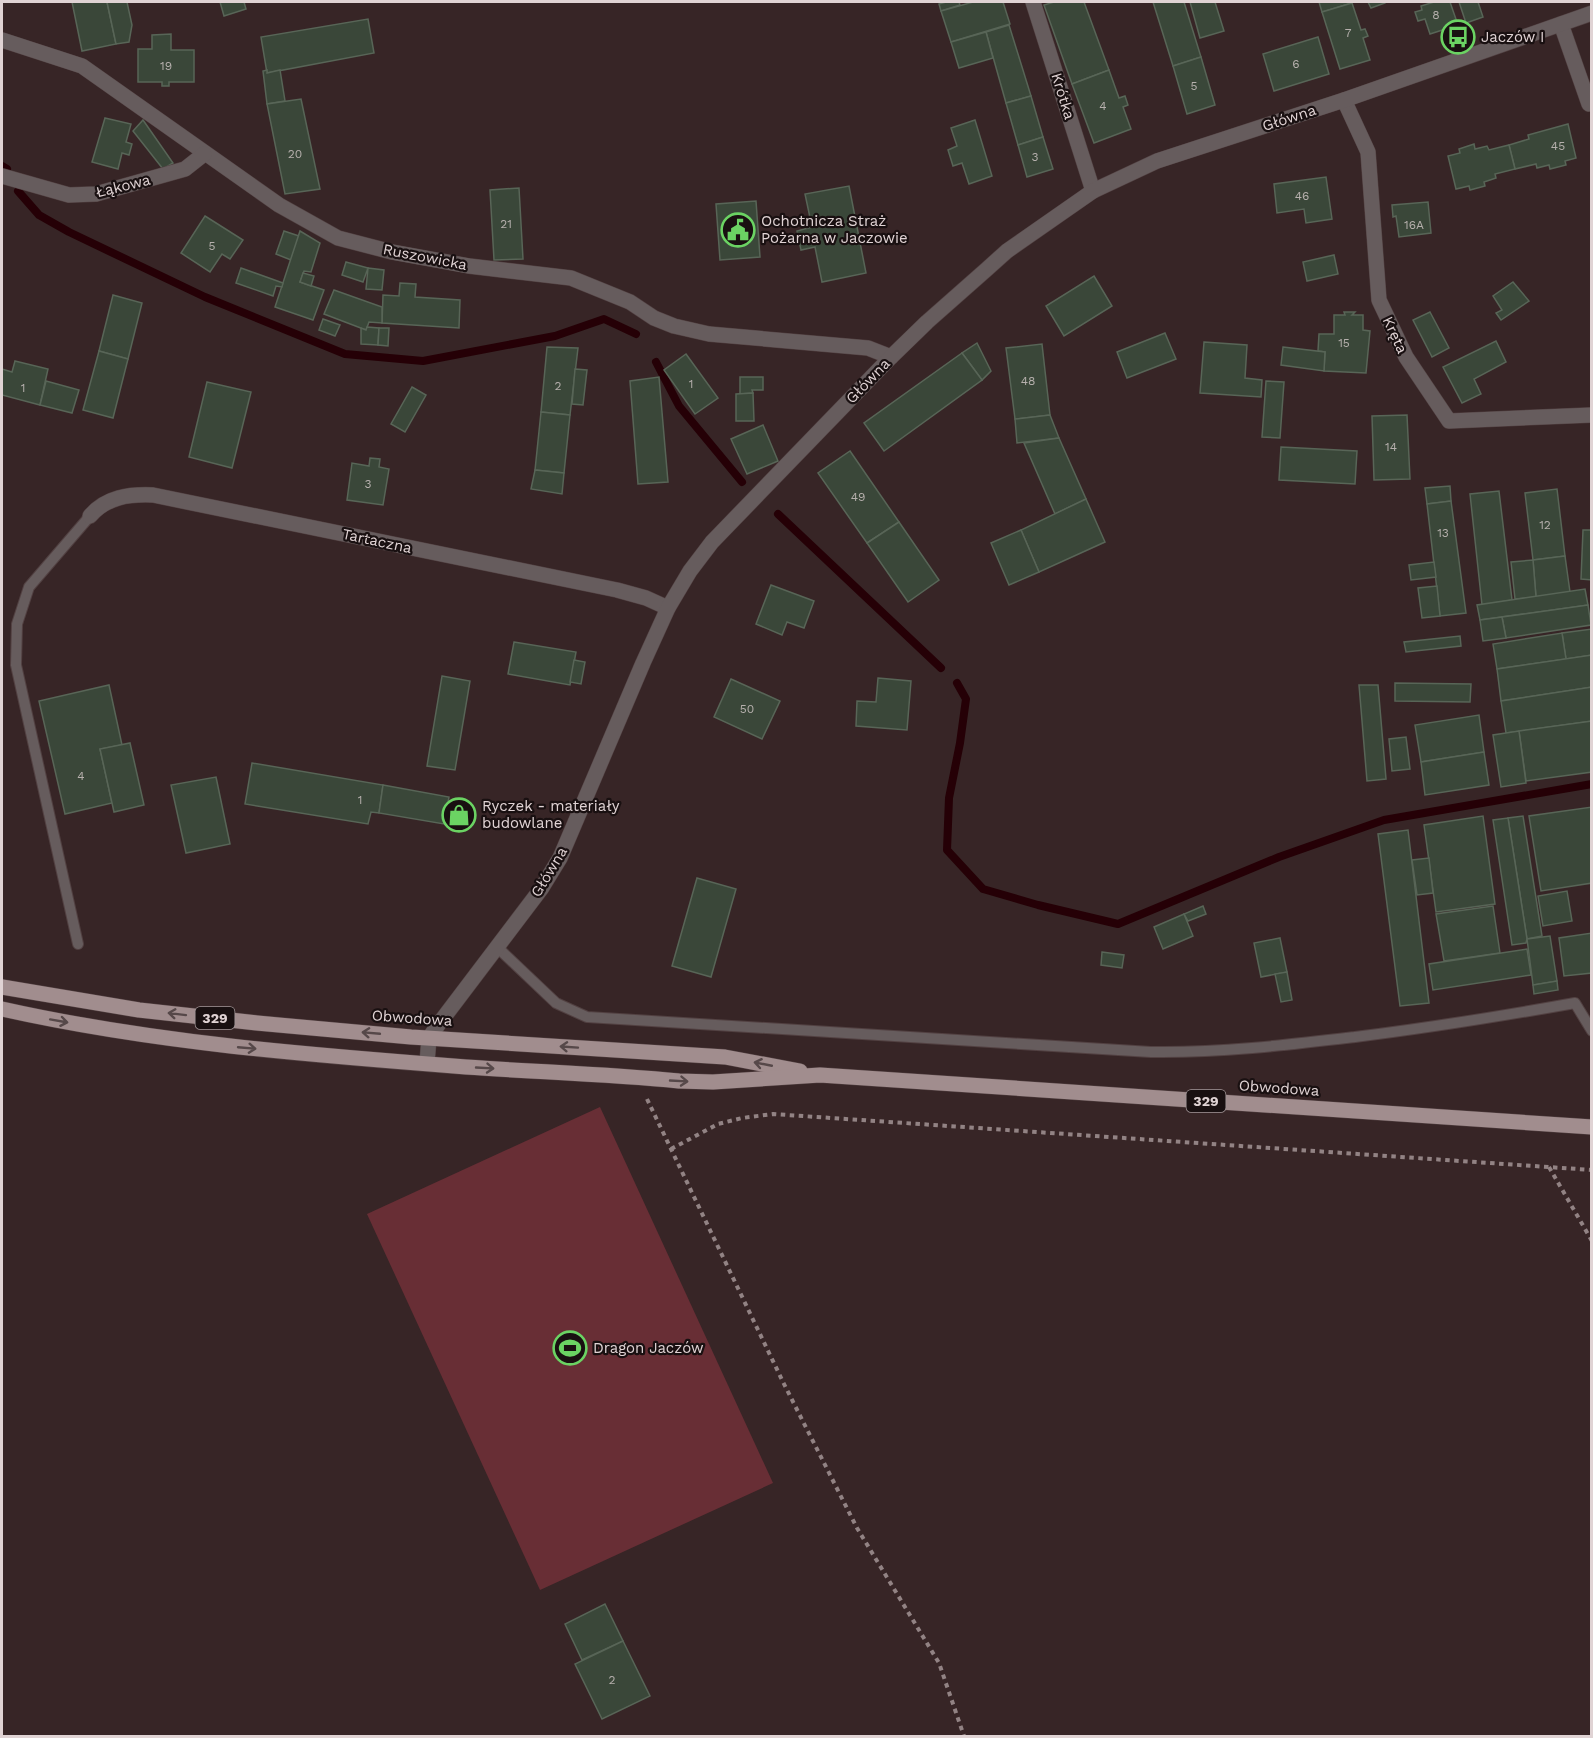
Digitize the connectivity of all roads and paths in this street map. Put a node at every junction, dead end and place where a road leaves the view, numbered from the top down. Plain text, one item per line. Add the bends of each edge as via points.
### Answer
1 (1033, 2) edge
2 (1592, 13) edge
3 (1561, 24) junction
4 (2, 40) edge
5 (1344, 100) junction
6 (1592, 103) edge
7 (204, 154) junction
8 (2, 176) edge
9 (1093, 191) junction
10 (891, 357) junction
11 (1592, 415) edge
12 (90, 516) joint
13 (668, 608) junction
14 (78, 944) dead end
15 (498, 948) junction
16 (2, 987) edge
17 (2, 1010) edge
18 (1592, 1031) edge
19 (429, 1038) junction
20 (427, 1063) junction
21 (820, 1075) junction
22 (638, 1077) junction
23 (1592, 1127) edge
24 (671, 1149) junction
25 (1549, 1167) junction
26 (1592, 1170) edge
27 (1592, 1241) edge
28 (964, 1737) edge

1 - 9 street, Krótka
2 - 3 street, Główna
3 - 5 street, Główna
3 - 6 street via 1589,104
4 - 7 street, Ruszowicka via 82,66
5 - 9 street, Główna via 1157,161
5 - 11 street, Kręta via 1368,152 1379,300 1406,357 1449,421
7 - 8 street, Łąkowa via 185,169 96,194 69,195
7 - 10 street, Ruszowicka via 279,205 338,238 469,266 571,278 630,302 654,318 709,334 868,348
9 - 10 street, Główna via 1007,251
10 - 13 street, Główna via 712,542
12 - 13 street, Tartaczna via 110,500 133,494 153,495 616,590
12 - 14 lane via 29,587 17,624 16,665
13 - 15 street, Główna via 560,858
15 - 18 lane via 556,1004 587,1017 1162,1053 1283,1046 1575,1003
15 - 19 street, Główna
19 -> 16 main road, Obwodowa / 329 via 139,1010
17 -> 20 main road, Obwodowa / 329 via 93,1028 240,1048
19 - 20 street
21 -> 19 main road, Obwodowa / 329 via 726,1058
20 -> 22 main road, Obwodowa / 329
22 -> 21 main road, Obwodowa / 329 via 713,1082
21 - 23 main road, Obwodowa / 329
22 - 24 path
24 - 25 path via 718,1124 773,1114
24 - 28 path via 857,1528 939,1663
25 - 26 path
25 - 27 path

